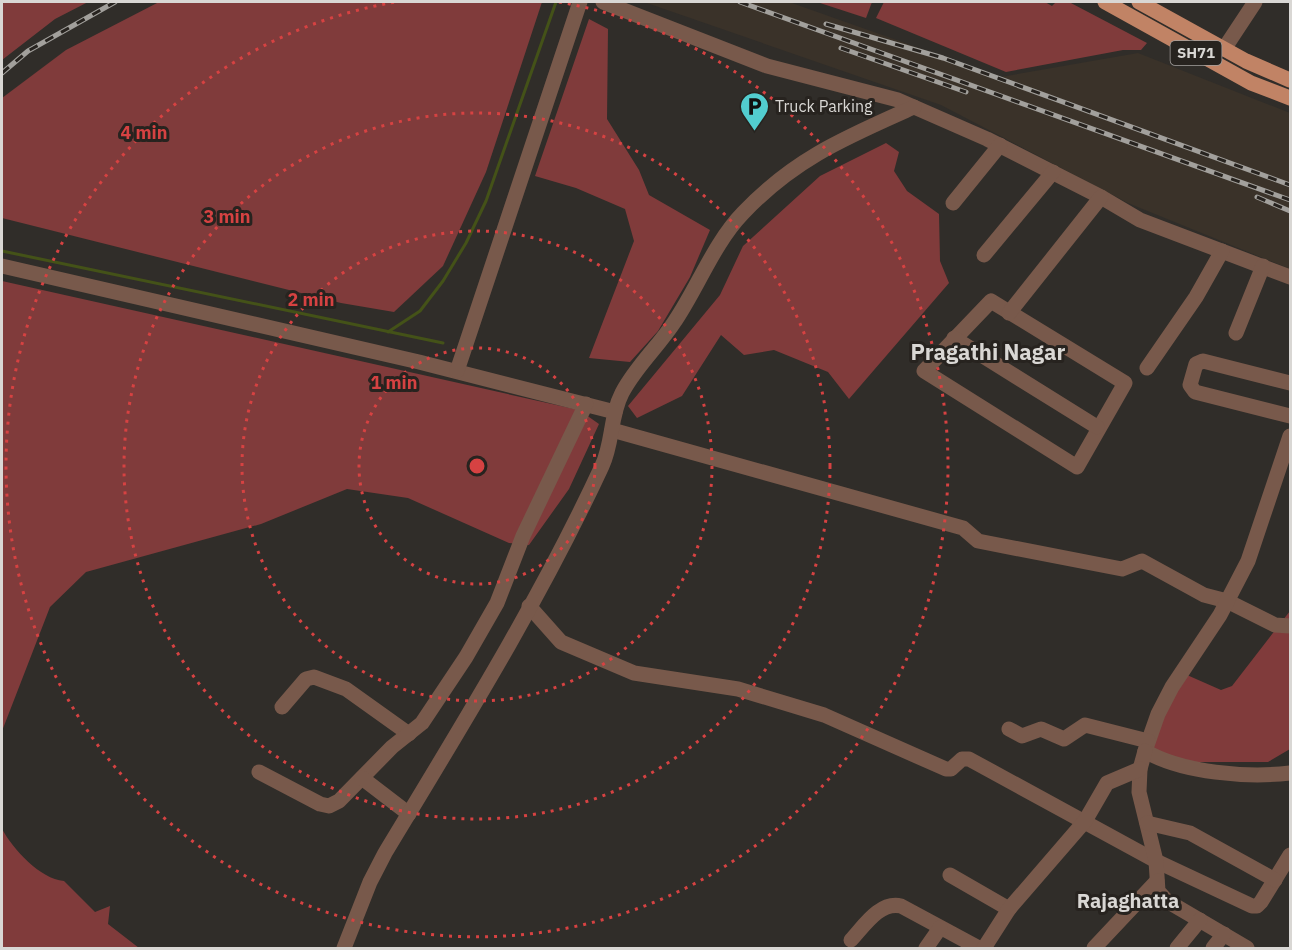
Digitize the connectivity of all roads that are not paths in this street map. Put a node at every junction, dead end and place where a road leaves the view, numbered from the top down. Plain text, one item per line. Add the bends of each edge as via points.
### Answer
1 (580, 2) edge
2 (603, 2) edge
3 (1105, 2) edge
4 (1139, 2) edge
5 (1255, 2) edge
6 (1224, 49) junction
7 (1290, 80) edge
8 (1290, 98) edge
9 (914, 107) junction
10 (1000, 145) junction
11 (1053, 172) junction
12 (1101, 197) junction
13 (953, 203) dead end
14 (1222, 251) junction
15 (984, 255) dead end
16 (2, 266) edge
17 (1263, 266) junction
18 (1290, 277) edge
19 (1009, 313) junction
20 (1236, 333) dead end
21 (954, 338) junction
22 (1147, 368) dead end
23 (457, 371) junction
24 (1290, 383) edge
25 (586, 404) junction
26 (615, 412) junction
27 (1290, 416) edge
28 (1097, 427) junction
29 (612, 430) junction
30 (1290, 436) edge
31 (1227, 601) junction
32 (530, 606) junction
33 (1290, 626) edge
34 (282, 707) dead end
35 (1009, 729) dead end
36 (409, 734) junction
37 (1146, 746) junction
38 (1140, 769) junction
39 (259, 772) dead end
40 (1290, 773) edge
41 (362, 778) junction
42 (409, 814) junction
43 (1085, 821) junction
44 (1147, 823) junction
45 (1290, 855) edge
46 (1156, 861) junction
47 (950, 875) dead end
48 (1275, 880) junction
49 (1157, 881) junction
50 (1009, 909) junction
51 (1200, 920) junction
52 (940, 928) junction
53 (1224, 934) junction
54 (851, 940) dead end
55 (344, 948) edge
56 (926, 948) edge
57 (979, 948) edge
58 (984, 948) edge
59 (1094, 948) edge
60 (1177, 948) edge
61 (1213, 948) edge
62 (1247, 948) edge

1 - 23 street
2 - 9 street via 767,66
3 - 8 main road, SH71 via 1251,83
4 - 6 main road, SH71
5 - 6 street
6 - 7 main road, SH71
9 - 10 street
9 - 26 street via 824,148 784,174 742,214 675,322 635,372
10 - 11 street
10 - 13 street
11 - 12 street
11 - 15 street
12 - 14 street via 1140,220
12 - 19 street
14 - 17 street
14 - 22 street
16 - 23 street
17 - 18 street
17 - 20 street
19 - 21 street via 990,301
19 - 28 street via 1125,383
21 - 28 street
21 - 28 street via 924,371 1077,467
23 - 25 street
24 - 27 street via 1203,361 1196,364 1190,385 1195,392
25 - 26 street
25 - 36 street via 523,536 497,603 428,714
26 - 29 street
29 - 31 street via 963,528 978,541 1122,569 1142,561 1204,595
29 - 32 street via 602,466
30 - 31 street via 1248,561
31 - 33 street via 1275,625
31 - 37 street via 1172,687
32 - 42 street
32 - 43 street via 561,642 634,673 738,689 824,715 946,769 969,759
34 - 36 street via 306,679 314,677 346,689
35 - 37 street via 1022,735 1041,729 1064,739 1085,725
36 - 41 street
37 - 38 street
37 - 40 street via 1160,760 1191,768 1268,776
38 - 43 street via 1110,779
38 - 44 street via 1139,792
39 - 41 street via 329,806
41 - 42 street
42 - 55 street via 370,882
43 - 46 street
43 - 50 street
44 - 46 street
44 - 48 street via 1190,833
45 - 48 street
46 - 48 street via 1251,906 1261,902
46 - 49 street
47 - 50 street
49 - 51 street via 1158,891 1167,901
49 - 59 street
50 - 58 street
51 - 53 street
51 - 60 street
52 - 54 street via 892,904 884,907
52 - 56 street
52 - 57 street
53 - 61 street
53 - 62 street

